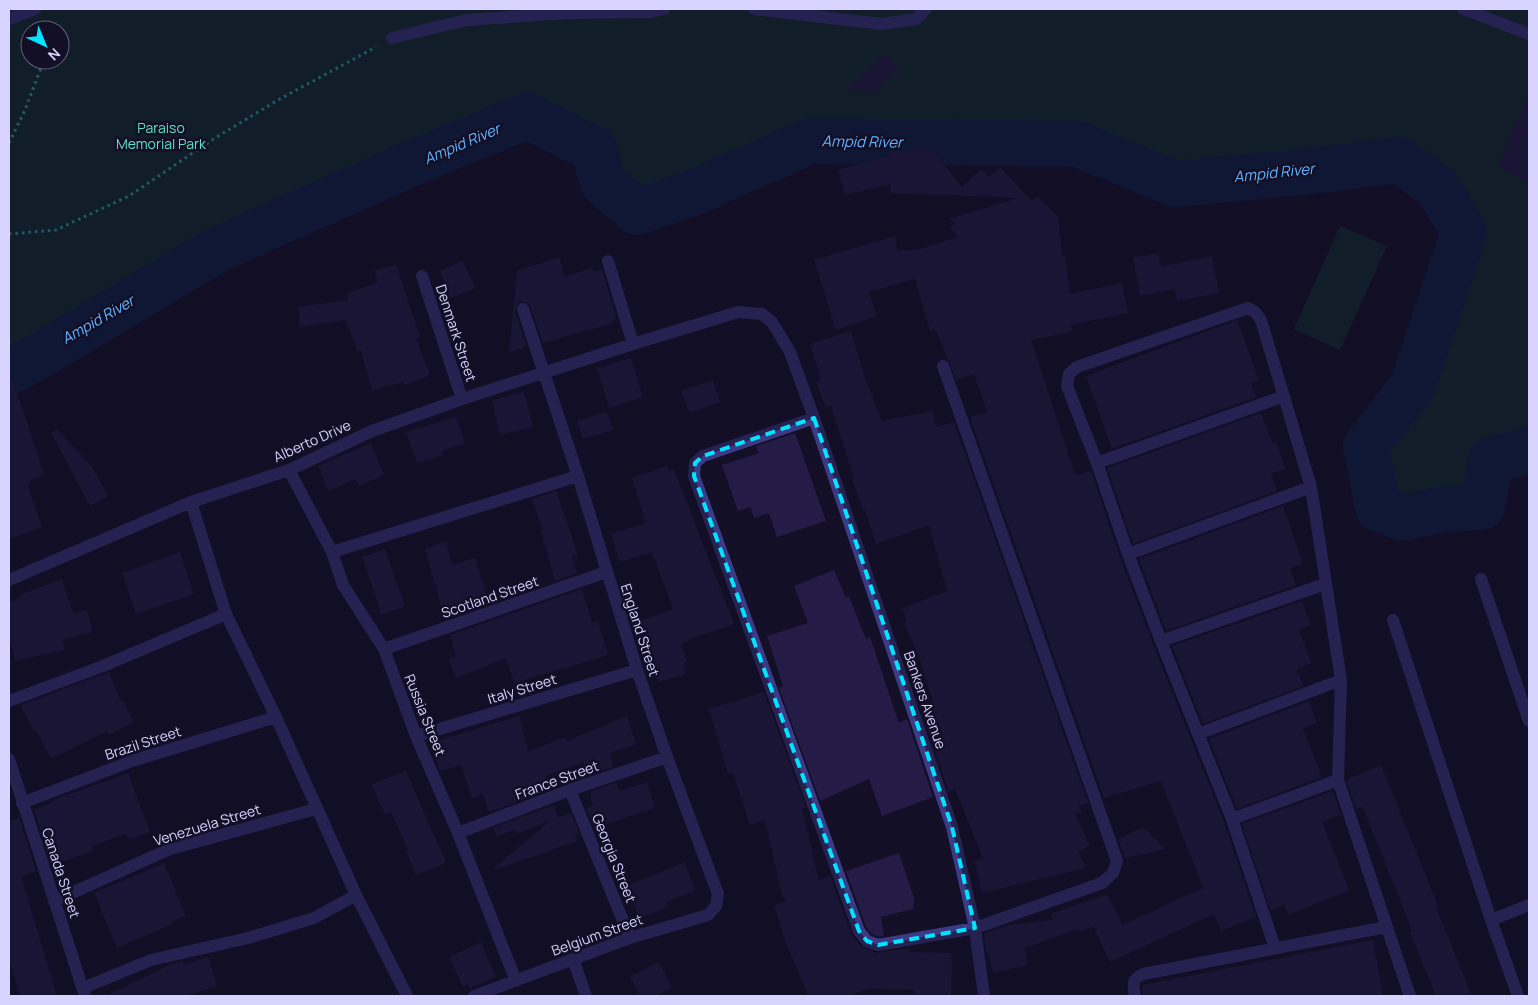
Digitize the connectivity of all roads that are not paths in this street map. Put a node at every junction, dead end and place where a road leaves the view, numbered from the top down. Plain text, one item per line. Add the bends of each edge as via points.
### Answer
1 (664, 9) edge
2 (754, 9) edge
3 (926, 9) edge
4 (1466, 9) edge
5 (28, 10) edge
6 (9, 19) edge
7 (1529, 34) edge
8 (392, 38) road end
9 (608, 261) dead end
10 (422, 276) dead end
11 (523, 309) dead end
12 (633, 344) junction
13 (943, 366) dead end
14 (544, 373) junction
15 (1284, 396) junction
16 (462, 400) junction
17 (814, 418) junction
18 (1097, 463) junction
19 (289, 470) junction
20 (578, 476) junction
21 (1311, 487) junction
22 (191, 502) junction
23 (332, 552) junction
24 (1128, 554) junction
25 (606, 572) junction
26 (1481, 579) dead end
27 (9, 580) edge
28 (1325, 584) junction
29 (226, 614) junction
30 (1392, 620) dead end
31 (1161, 641) junction
32 (384, 649) junction
33 (637, 670) junction
34 (1341, 680) junction
35 (9, 701) edge
36 (276, 717) junction
37 (1529, 721) edge
38 (1198, 734) junction
39 (416, 736) junction
40 (667, 757) junction
41 (9, 759) edge
42 (1338, 780) junction
43 (570, 790) junction
44 (22, 803) junction
45 (316, 809) junction
46 (1232, 819) junction
47 (458, 833) junction
48 (718, 894) joint
49 (356, 895) junction
50 (54, 901) junction
51 (1529, 905) edge
52 (1491, 920) junction
53 (1386, 927) junction
54 (975, 928) junction
55 (630, 938) junction
56 (1275, 948) junction
57 (573, 959) junction
58 (516, 980) junction
59 (84, 992) edge
60 (407, 996) edge
61 (474, 996) edge
62 (586, 996) edge
63 (984, 996) edge
64 (1135, 996) edge
65 (1410, 996) edge
66 (1518, 996) edge

1 - 8 street via 466,20
2 - 3 street via 882,24 916,19
4 - 7 street
5 - 6 street
9 - 12 street
10 - 16 street, Denmark Street
11 - 14 street, England Street
12 - 14 street, Alberto Drive
12 - 17 street, Bankers Avenue via 738,312 762,314 772,322 790,352
13 - 54 street via 1117,861 1113,873 1102,883
14 - 16 street, Alberto Drive
14 - 20 street, England Street
15 - 18 street
15 - 18 street via 1261,320 1248,308 1077,367 1069,374 1066,386
15 - 21 street
16 - 19 street, Alberto Drive via 372,431
17 - 54 street, Bankers Avenue via 952,827
17 - 54 street via 703,456 695,462 694,476 858,932 867,941 878,945
18 - 24 street
19 - 22 street, Alberto Drive
19 - 23 street, Russia Street
20 - 23 street
20 - 25 street, England Street
21 - 24 street
21 - 28 street
22 - 27 street, Alberto Drive
22 - 29 street
23 - 32 street, Russia Street via 343,585
24 - 31 street
25 - 32 street, Scotland Street
25 - 33 street, England Street
26 - 37 street
28 - 31 street
28 - 34 street
29 - 35 street
29 - 36 street
30 - 52 street
31 - 38 street
32 - 39 street, Russia Street
33 - 39 street, Italy Street
33 - 40 street, England Street
34 - 38 street
34 - 42 street
36 - 44 street, Brazil Street via 132,761
36 - 45 street
38 - 46 street
39 - 47 street, Russia Street
40 - 43 street, France Street
40 - 48 street, England Street
41 - 44 street, Canada Street
42 - 46 street
42 - 53 street
43 - 47 street, France Street
43 - 55 street, Georgia Street
44 - 50 street, Canada Street
45 - 49 street
45 - 50 street, Venezuela Street via 170,849
46 - 56 street
47 - 58 street, Russia Street
48 - 55 street, Belgium Street via 716,906 708,915
49 - 59 street via 314,918 248,938 152,960
49 - 60 street
50 - 59 street, Canada Street
51 - 52 street
52 - 66 street
53 - 56 street
53 - 65 street
54 - 63 street, Bankers Avenue
55 - 57 street, Belgium Street
56 - 64 street via 1143,974 1136,977 1133,985
57 - 58 street, Belgium Street
57 - 62 street
58 - 61 street, Belgium Street

